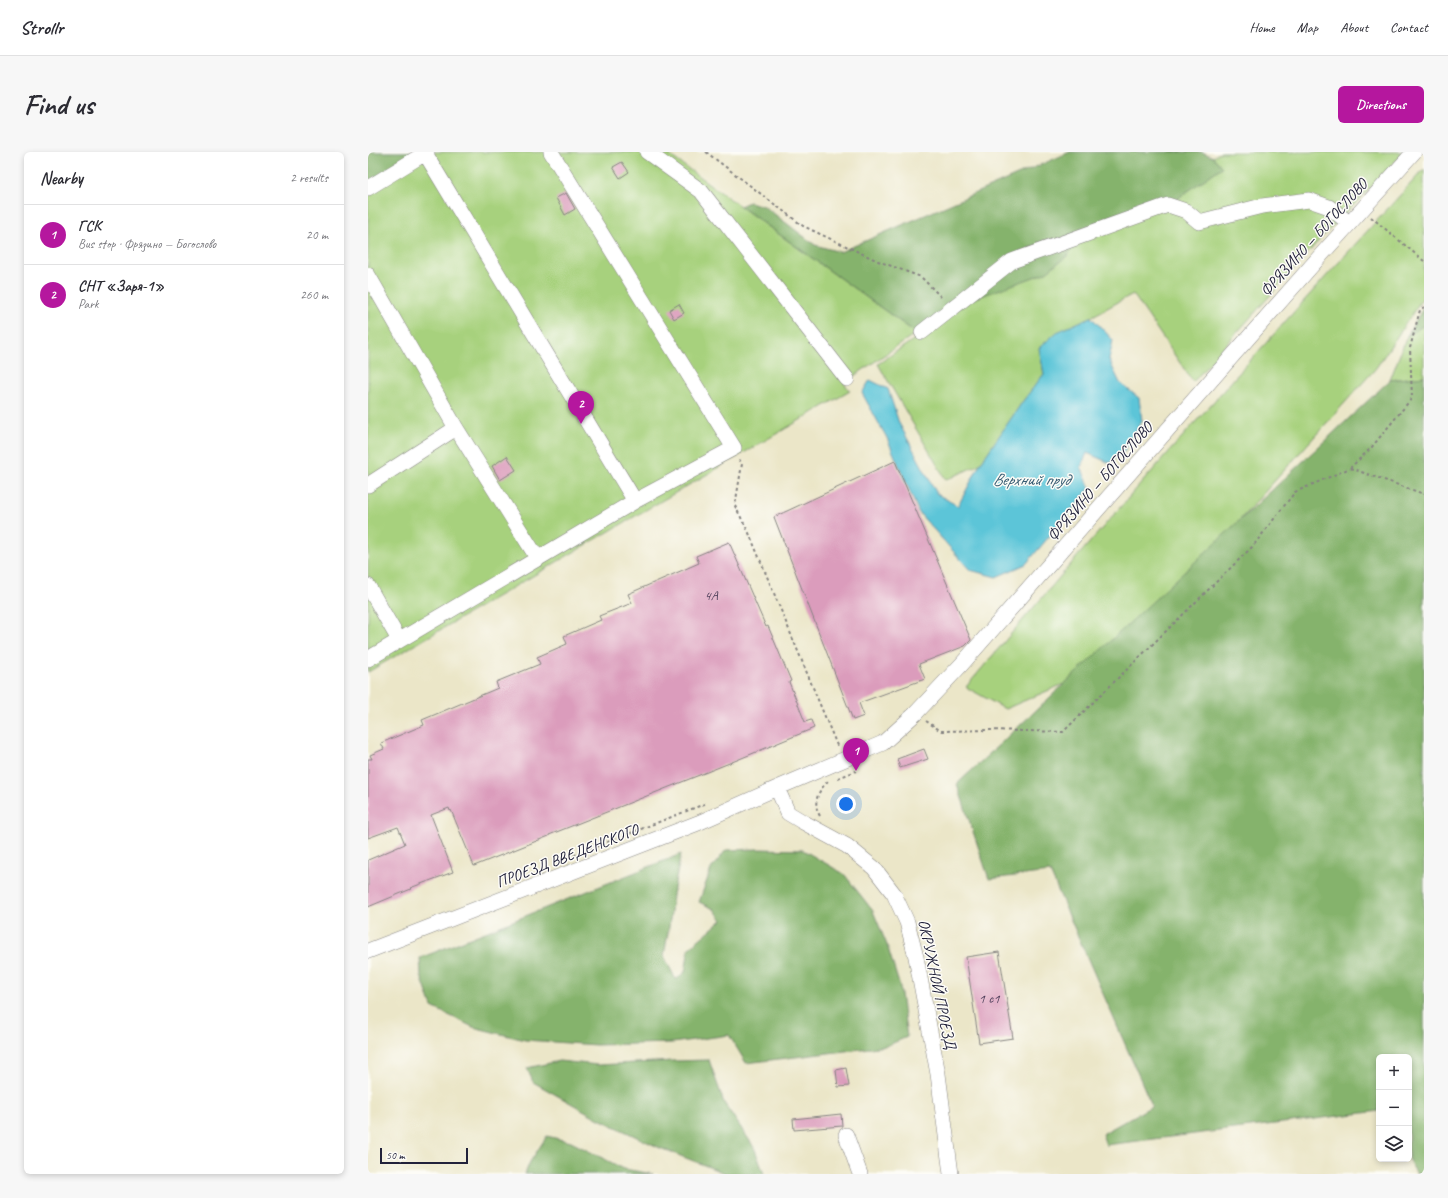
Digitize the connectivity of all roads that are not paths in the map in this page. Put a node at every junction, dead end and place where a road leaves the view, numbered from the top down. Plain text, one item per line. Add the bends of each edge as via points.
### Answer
1 (426, 152) edge
2 (551, 152) edge
3 (647, 152) edge
4 (1414, 152) edge
5 (368, 188) edge
6 (1349, 223) junction
7 (368, 275) edge
8 (922, 332) dead end
9 (847, 379) dead end
10 (456, 428) junction
11 (368, 485) edge
12 (635, 502) junction
13 (538, 560) junction
14 (368, 586) edge
15 (399, 640) junction
16 (368, 659) edge
17 (777, 788) junction
18 (368, 951) edge
19 (846, 1135) dead end
20 (860, 1174) edge
21 (951, 1174) edge

1 - 5 street
1 - 12 street
2 - 12 street via 734,448
3 - 9 street via 701,191
4 - 6 street, ФРЯЗИНО — БОГОСЛОВО
6 - 8 street via 1329,207 1309,200 1262,206 1199,222 1186,210 1168,205 1012,261
6 - 17 street, ФРЯЗИНО — БОГОСЛОВО via 967,659 915,714 883,743
7 - 10 street
10 - 11 street
10 - 13 street
12 - 13 street
13 - 15 street
14 - 15 street
15 - 16 street
17 - 18 street, ПРОЕЗД ВВЕДЕНСКОГО via 698,823
17 - 21 street, ОКРУЖНОЙ ПРОЕЗД via 788,812 847,846 874,868 894,894 907,922 938,1074
19 - 20 street

